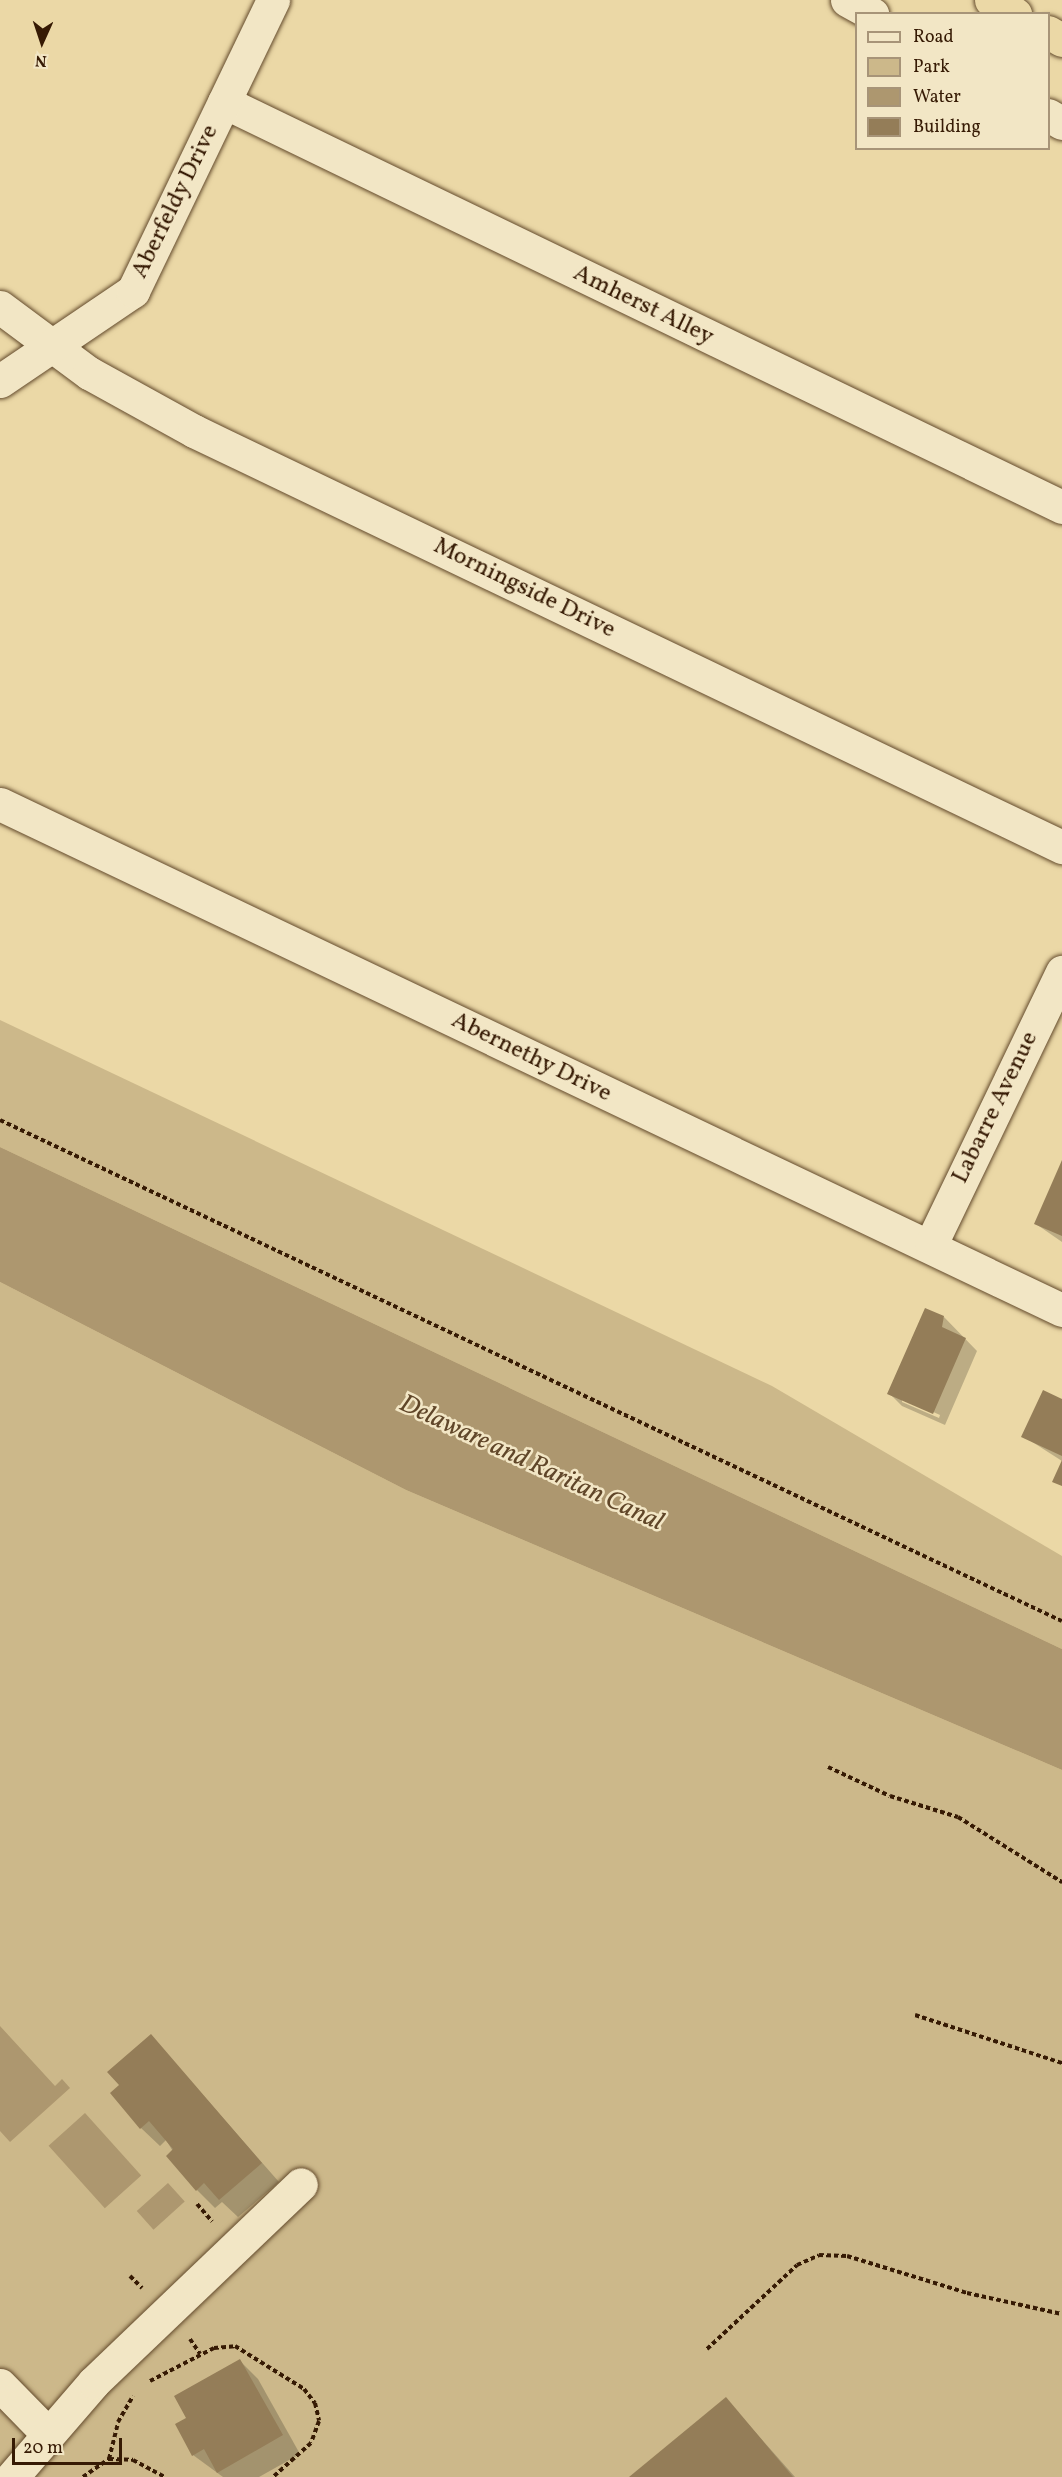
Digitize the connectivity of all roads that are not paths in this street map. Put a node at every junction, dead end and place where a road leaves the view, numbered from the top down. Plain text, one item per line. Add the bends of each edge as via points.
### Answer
1 (273, 0) edge
2 (847, 0) edge
3 (990, 0) edge
4 (868, 12) edge
5 (1011, 12) edge
6 (224, 102) junction
7 (0, 307) edge
8 (51, 347) junction
9 (0, 381) edge
10 (1062, 507) edge
11 (0, 804) edge
12 (1062, 848) edge
13 (1062, 972) edge
14 (931, 1244) junction
15 (1062, 1310) edge
16 (302, 2184) dead end
17 (0, 2385) edge
18 (47, 2433) junction
19 (12, 2477) edge

1 - 6 street, Aberfeldy Drive
2 - 4 street
3 - 5 highway
6 - 8 street, Aberfeldy Drive via 133,291
6 - 10 street, Amherst Alley
7 - 8 street, Morningside Drive
8 - 9 street, Aberfeldy Drive
8 - 12 street, Morningside Drive via 194,431
11 - 14 street, Abernethy Drive
13 - 14 street, Labarre Avenue
14 - 15 street, Abernethy Drive
16 - 18 street
17 - 18 street
18 - 19 street

